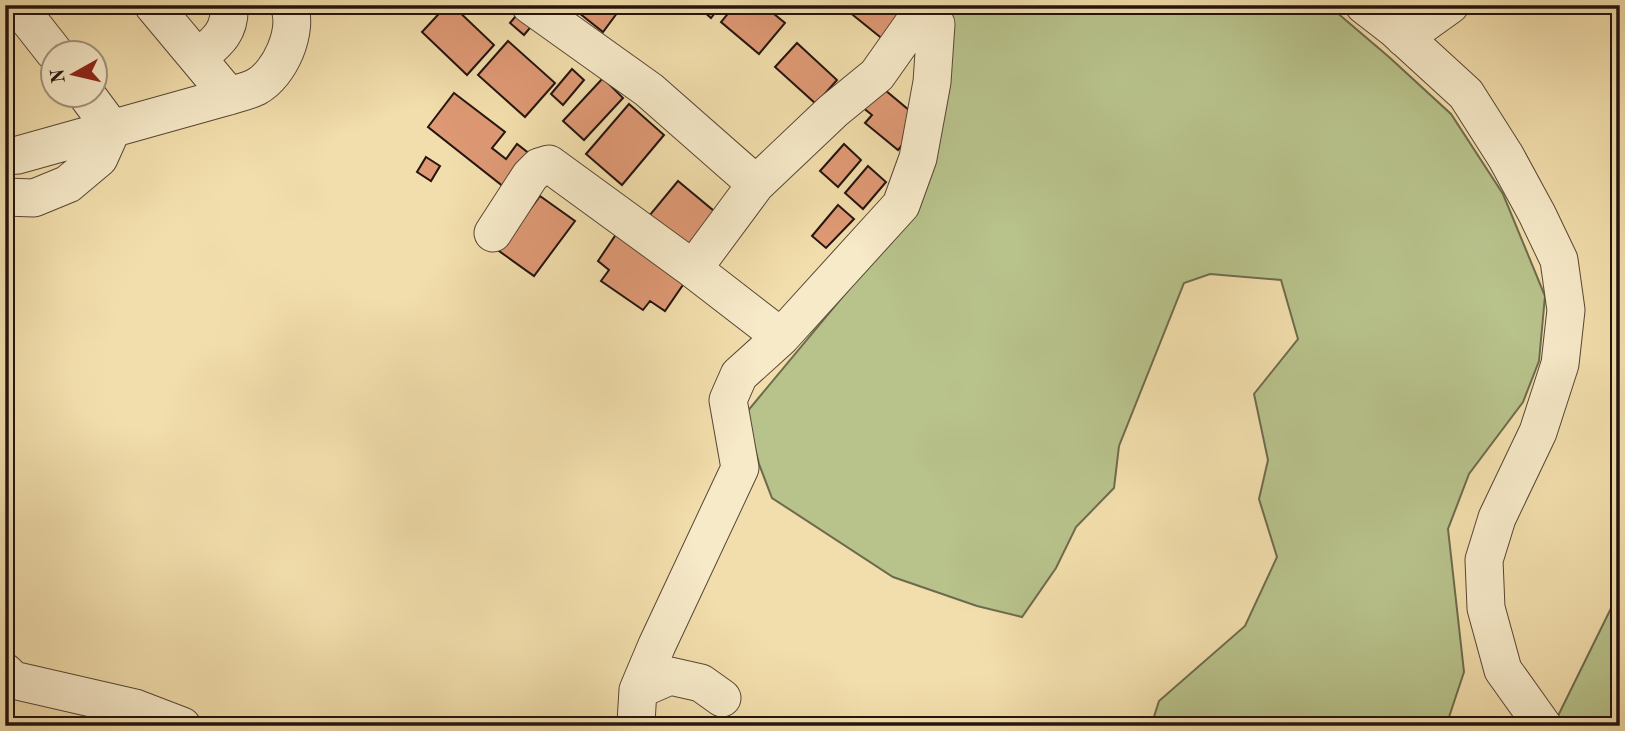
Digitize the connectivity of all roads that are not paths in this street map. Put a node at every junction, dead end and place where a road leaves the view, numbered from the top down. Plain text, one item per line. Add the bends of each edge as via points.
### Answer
1 (18, 5) edge
2 (153, 5) edge
3 (229, 5) edge
4 (289, 5) edge
5 (530, 5) edge
6 (1364, 5) edge
7 (1450, 5) edge
8 (921, 11) edge
9 (43, 38) edge
10 (1405, 38) junction
11 (198, 58) junction
12 (229, 96) junction
13 (96, 108) edge
14 (112, 129) junction
15 (5, 156) edge
16 (756, 184) junction
17 (5, 197) edge
18 (493, 233) dead end
19 (693, 269) junction
20 (781, 337) junction
21 (5, 673) edge
22 (638, 690) junction
23 (722, 698) dead end
24 (182, 726) edge
25 (634, 726) edge
26 (1543, 726) edge

1 - 9 street
2 - 11 street
3 - 11 street via 230,20 218,40
4 - 12 street via 285,55 256,87
5 - 16 street via 649,90
6 - 10 street
7 - 10 street
8 - 16 street via 877,75
8 - 20 street via 936,24 932,82 918,158 901,205
10 - 26 street via 1466,94 1506,157 1559,260 1566,310 1559,364 1538,432 1497,518 1484,559 1486,608 1503,670
11 - 12 street
12 - 14 street
13 - 14 street
14 - 15 street
14 - 17 street via 100,158 68,184 34,198
16 - 19 street
18 - 19 street via 530,177 550,163
19 - 20 street
20 - 22 street via 739,375 728,400 740,468
21 - 24 street via 12,680 135,708
22 - 23 street via 670,676 701,682
22 - 25 street

